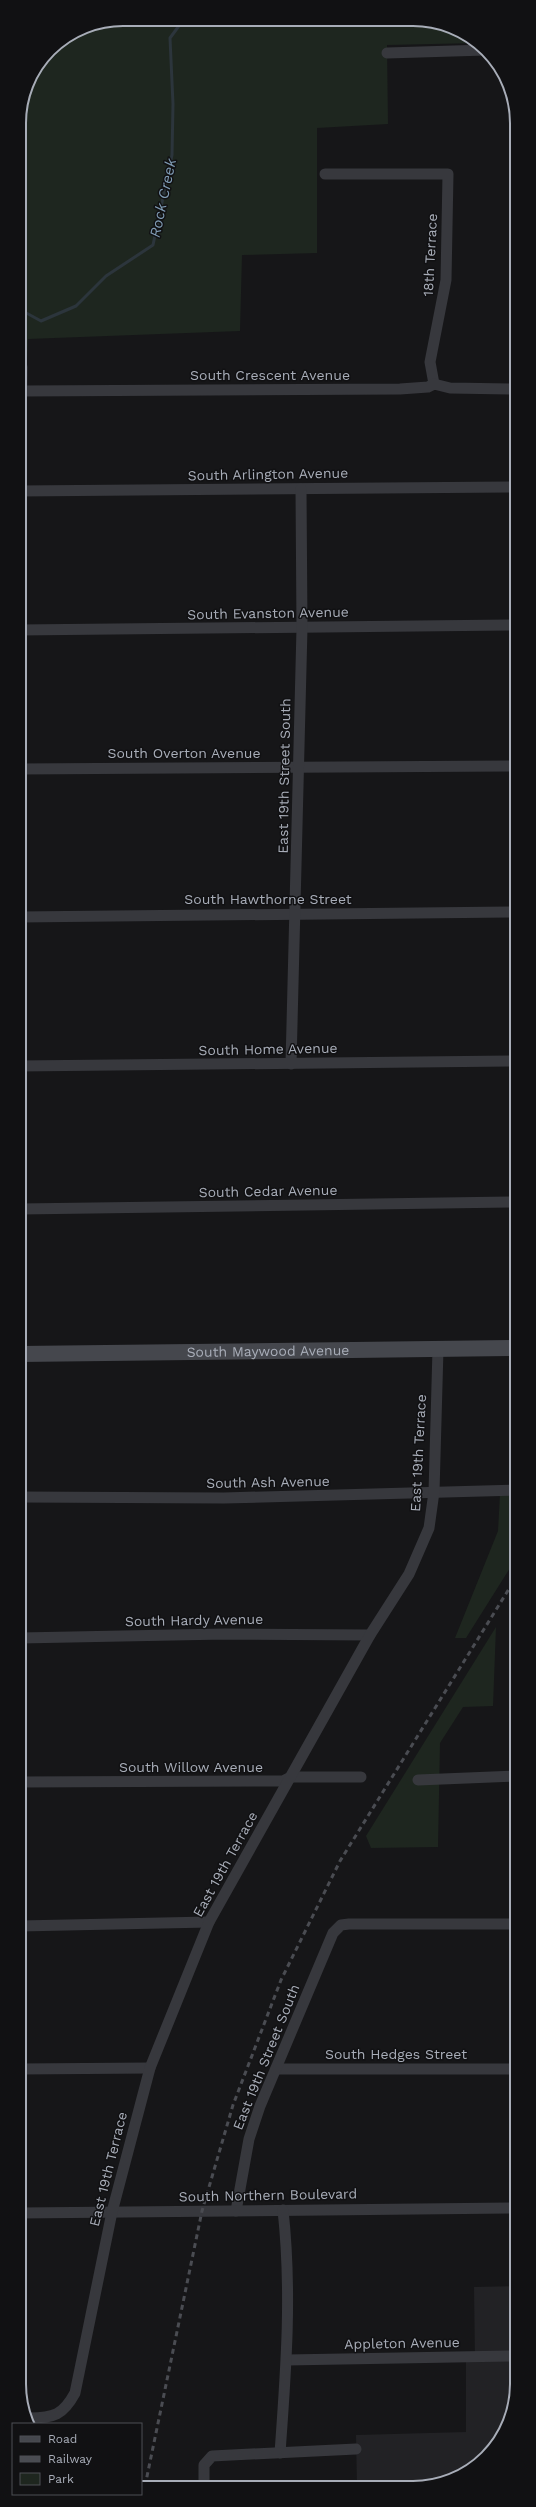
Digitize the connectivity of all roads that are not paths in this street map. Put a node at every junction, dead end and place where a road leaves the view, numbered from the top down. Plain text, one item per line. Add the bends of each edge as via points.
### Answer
1 (477, 50) edge
2 (387, 53) dead end
3 (325, 174) dead end
4 (434, 384) junction
5 (510, 389) edge
6 (26, 391) edge
7 (510, 487) edge
8 (301, 488) junction
9 (26, 491) edge
10 (510, 625) edge
11 (302, 628) junction
12 (26, 630) edge
13 (510, 766) edge
14 (299, 767) junction
15 (26, 769) edge
16 (510, 912) edge
17 (296, 914) junction
18 (26, 917) edge
19 (510, 1061) edge
20 (292, 1064) junction
21 (26, 1066) edge
22 (510, 1202) edge
23 (26, 1209) edge
24 (438, 1348) junction
25 (510, 1348) edge
26 (26, 1354) edge
27 (510, 1490) edge
28 (434, 1492) junction
29 (26, 1497) edge
30 (370, 1635) junction
31 (26, 1638) edge
32 (510, 1776) edge
33 (291, 1777) junction
34 (361, 1777) dead end
35 (418, 1780) dead end
36 (26, 1782) edge
37 (210, 1922) junction
38 (510, 1924) edge
39 (26, 1926) edge
40 (150, 2068) junction
41 (26, 2069) edge
42 (276, 2069) junction
43 (510, 2069) edge
44 (510, 2208) edge
45 (283, 2210) junction
46 (236, 2211) junction
47 (112, 2212) junction
48 (26, 2213) edge
49 (510, 2356) edge
50 (287, 2360) junction
51 (32, 2418) edge
52 (356, 2449) dead end
53 (280, 2453) junction
54 (204, 2481) edge

1 - 2 street
3 - 4 street, 18th Terrace via 448,174 446,280 430,362
4 - 5 street, South Crescent Avenue via 450,388
4 - 6 street, South Crescent Avenue via 428,387 400,389
7 - 8 street, South Arlington Avenue
8 - 9 street, South Arlington Avenue
8 - 11 street, East 19th Street South
10 - 11 street, South Evanston Avenue
11 - 12 street, South Evanston Avenue
11 - 14 street, East 19th Street South
13 - 14 street, South Overton Avenue
14 - 15 street, South Overton Avenue
14 - 17 street, East 19th Street South
16 - 17 street, South Hawthorne Street
17 - 18 street, South Hawthorne Street
17 - 20 street, East 19th Street South
19 - 20 street, South Home Avenue
20 - 21 street, South Home Avenue
22 - 23 street, South Cedar Avenue
24 - 25 street, South Maywood Avenue
24 - 26 street, South Maywood Avenue
24 - 28 street, East 19th Terrace
27 - 28 street, South Ash Avenue
28 - 29 street, South Ash Avenue via 224,1498
28 - 30 street, East 19th Terrace via 429,1528 421,1548 409,1574
30 - 31 street, South Hardy Avenue via 225,1634
30 - 33 street, East 19th Terrace
32 - 35 street
33 - 34 street, South Willow Avenue
33 - 36 street, South Willow Avenue via 283,1781
33 - 37 street, East 19th Terrace
37 - 39 street
37 - 40 street, East 19th Terrace
38 - 42 street, East 19th Street South via 345,1925 333,1933
40 - 41 street
40 - 47 street, East 19th Terrace
42 - 43 street, South Hedges Street
42 - 46 street, East 19th Street South via 249,2139
44 - 45 street, South Northern Boulevard
45 - 46 street, South Northern Boulevard
45 - 50 street via 289,2263
46 - 47 street, South Northern Boulevard
47 - 48 street, South Northern Boulevard
47 - 51 street, East 19th Terrace via 78,2384 71,2401 62,2412
49 - 50 street, Appleton Avenue
50 - 53 street
52 - 53 street
53 - 54 street via 212,2456 206,2461

